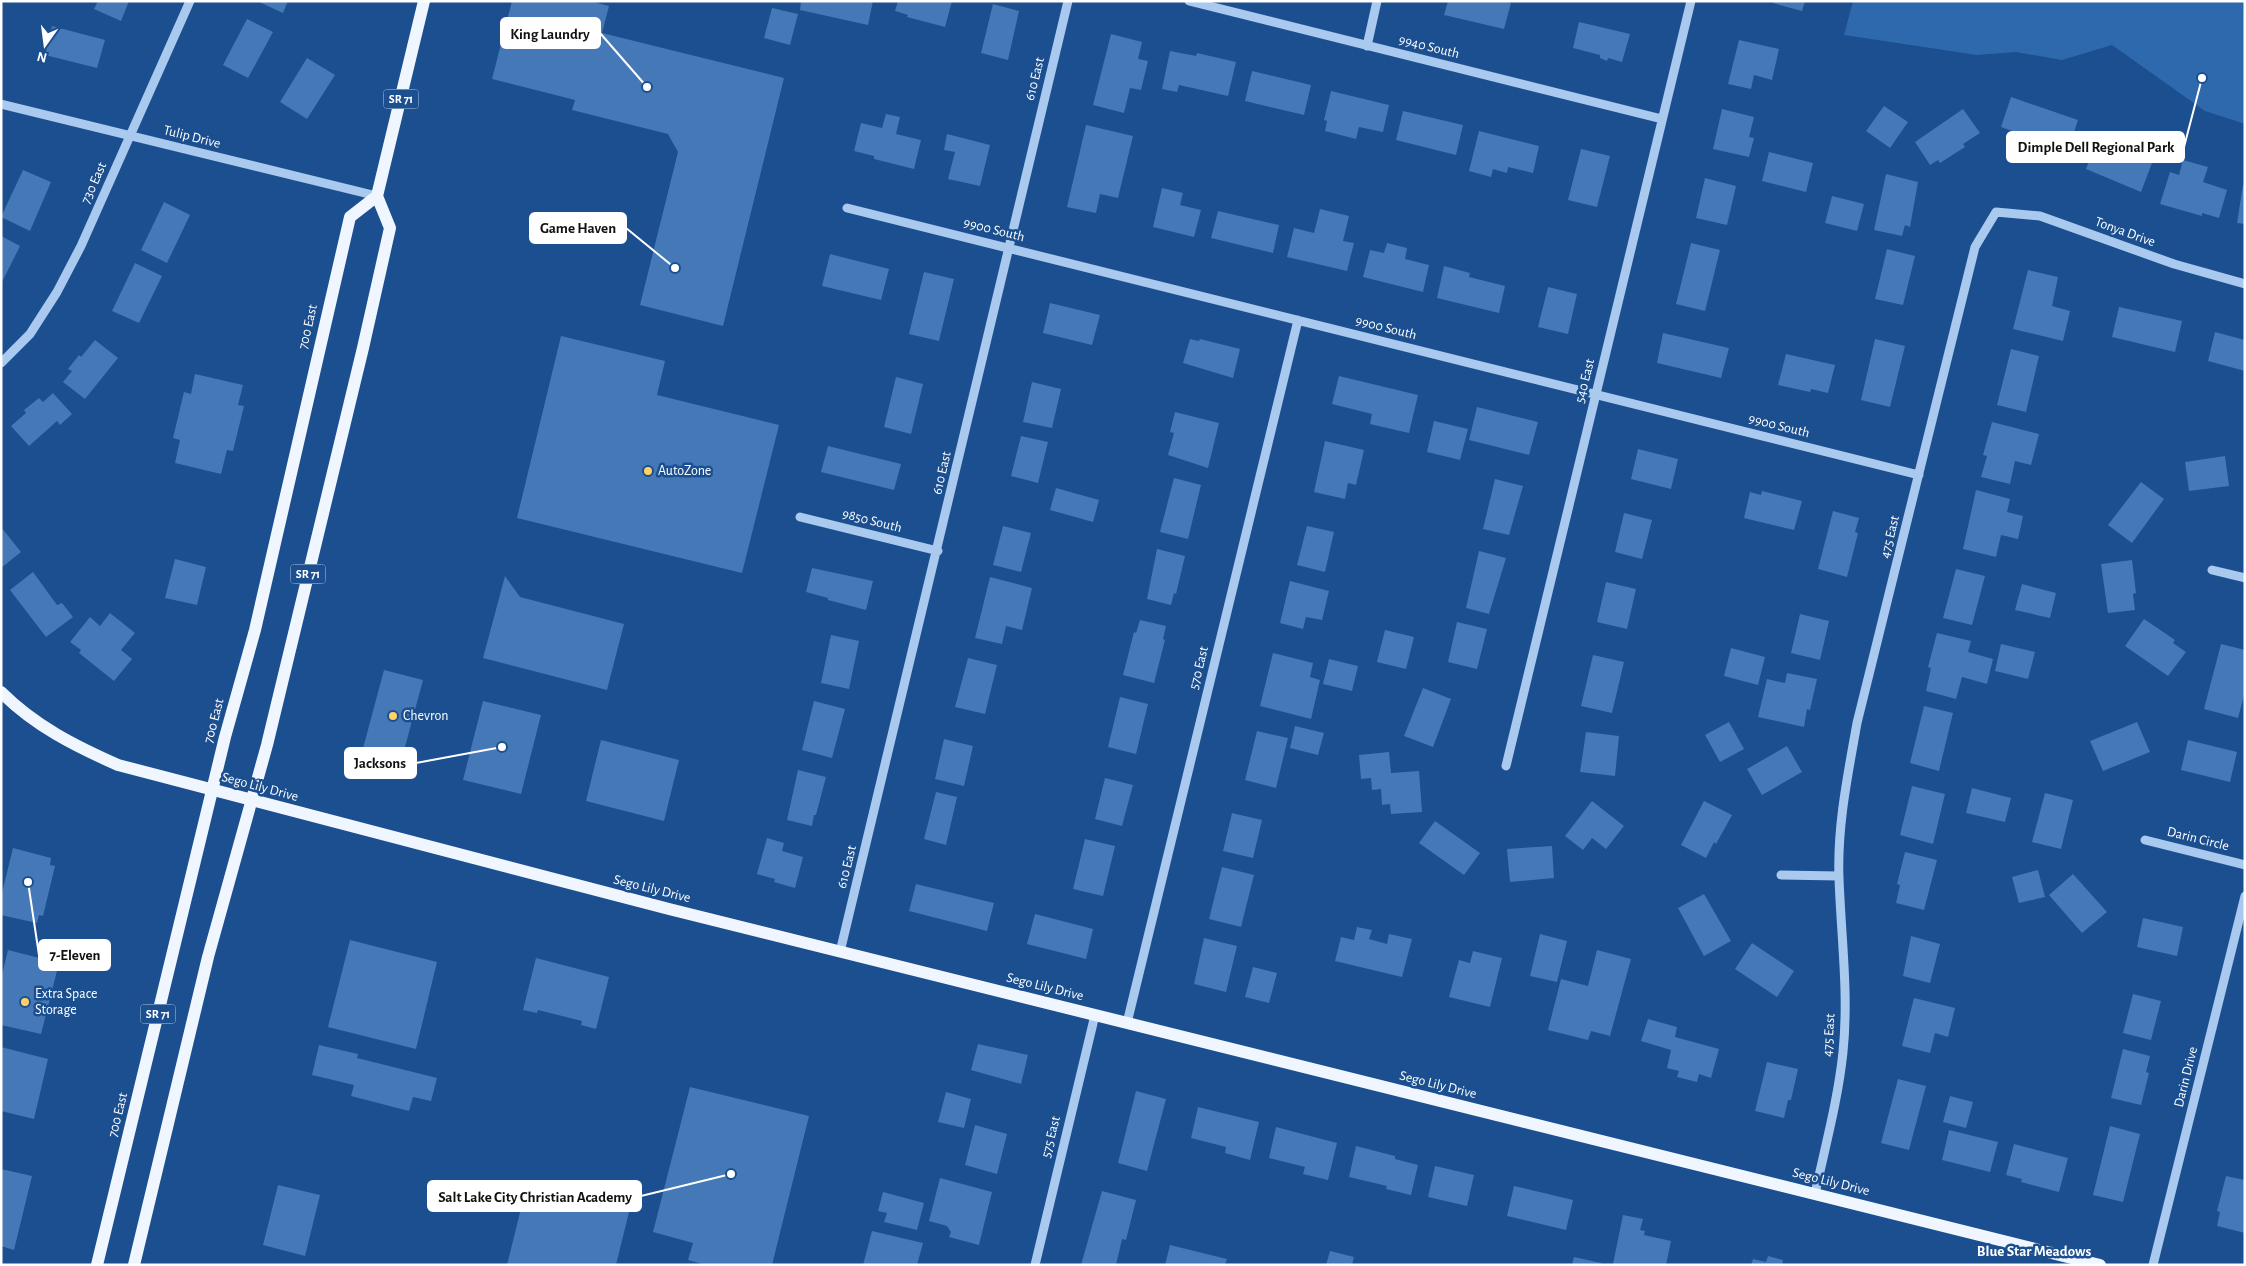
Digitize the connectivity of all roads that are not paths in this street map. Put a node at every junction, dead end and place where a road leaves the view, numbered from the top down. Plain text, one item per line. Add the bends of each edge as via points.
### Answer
1 (190, 1) edge
2 (424, 1) edge
3 (1068, 1) edge
4 (1189, 1) edge
5 (1377, 1) edge
6 (1691, 1) edge
7 (1367, 46) junction
8 (1, 104) edge
9 (1662, 119) junction
10 (131, 136) junction
11 (377, 196) junction
12 (847, 208) dead end
13 (1996, 212) joint
14 (1009, 248) junction
15 (2245, 284) edge
16 (1298, 320) junction
17 (1, 362) edge
18 (1596, 394) junction
19 (1919, 475) junction
20 (800, 517) dead end
21 (938, 551) junction
22 (2212, 570) dead end
23 (2245, 578) edge
24 (1, 692) edge
25 (1506, 766) dead end
26 (212, 790) junction
27 (252, 801) junction
28 (2145, 840) dead end
29 (2245, 865) edge
30 (1781, 875) dead end
31 (1839, 876) junction
32 (2245, 896) edge
33 (840, 952) junction
34 (1095, 1015) junction
35 (1127, 1023) junction
36 (1815, 1194) junction
37 (97, 1265) edge
38 (134, 1265) edge
39 (1034, 1265) edge
40 (2100, 1265) edge
41 (2153, 1265) edge

1 - 10 street, 730 East
2 - 11 main road, SR 71
3 - 14 street, 610 East
4 - 7 street, 9940 South
5 - 7 street
6 - 9 street, 540 East
7 - 9 street, 9940 South
8 - 10 street, Tulip Drive
9 - 18 street, 540 East
10 - 11 street, Tulip Drive
10 - 17 street, 730 East via 57,292 30,334
11 - 26 main road, 700 East / SR 71 via 350,218 255,630
11 - 27 main road, SR 71 via 390,228
12 - 14 street, 9900 South
13 - 15 street, Tonya Drive via 2040,216 2174,264
13 - 19 street, 475 East via 1976,247
14 - 16 street, 9900 South
14 - 21 street, 610 East
16 - 18 street, 9900 South
16 - 35 street, 570 East
18 - 19 street, 9900 South
18 - 25 street, 540 East
19 - 31 street, 475 East via 1857,723 1841,824
20 - 21 street, 9850 South
21 - 33 street, 610 East
22 - 23 street
24 - 26 main road, Sego Lily Drive via 37,723 76,747 118,765
26 - 27 main road, Sego Lily Drive
26 - 37 main road, 700 East / SR 71
27 - 33 main road, Sego Lily Drive
27 - 38 main road, SR 71 via 208,957
28 - 29 street, Darin Circle
30 - 31 street
31 - 36 street, 475 East via 1845,992 1843,1052
32 - 41 street, Darin Drive
33 - 34 main road, Sego Lily Drive
34 - 35 main road, Sego Lily Drive
34 - 39 street, 575 East
35 - 36 main road, Sego Lily Drive
36 - 40 main road, Sego Lily Drive

